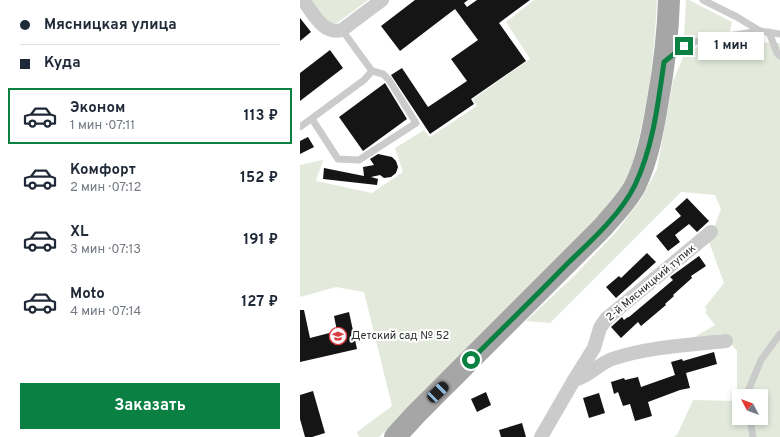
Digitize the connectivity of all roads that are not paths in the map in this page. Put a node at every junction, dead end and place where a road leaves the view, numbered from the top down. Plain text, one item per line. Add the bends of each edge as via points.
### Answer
1 (303, 0) edge
2 (382, 0) edge
3 (669, 0) edge
4 (703, 0) edge
5 (339, 31) junction
6 (760, 31) junction
7 (769, 32) junction
8 (780, 34) edge
9 (780, 56) edge
10 (664, 62) junction
11 (372, 71) junction
12 (312, 119) junction
13 (300, 127) edge
14 (711, 232) dead end
15 (780, 334) edge
16 (726, 341) dead end
17 (574, 380) junction
18 (749, 389) edge
19 (751, 425) edge
20 (395, 437) edge
21 (542, 437) edge
22 (753, 437) edge

1 - 5 street via 321,24 331,31
2 - 5 street
3 - 10 main road
4 - 6 lane
5 - 11 lane
6 - 7 lane
6 - 10 lane via 697,41 684,46
7 - 8 lane
7 - 9 lane
10 - 20 main road via 652,137 646,158 623,205 579,253
11 - 12 lane via 364,80
11 - 12 lane via 383,74 389,80 416,123 359,160 338,159
12 - 13 lane
14 - 17 street, 2-й Мясницкий тупик via 606,319 600,328 594,348
15 - 18 lane via 761,360
16 - 17 street via 663,347 611,360 582,378
17 - 21 street, 2-й Мясницкий тупик
19 - 22 lane

